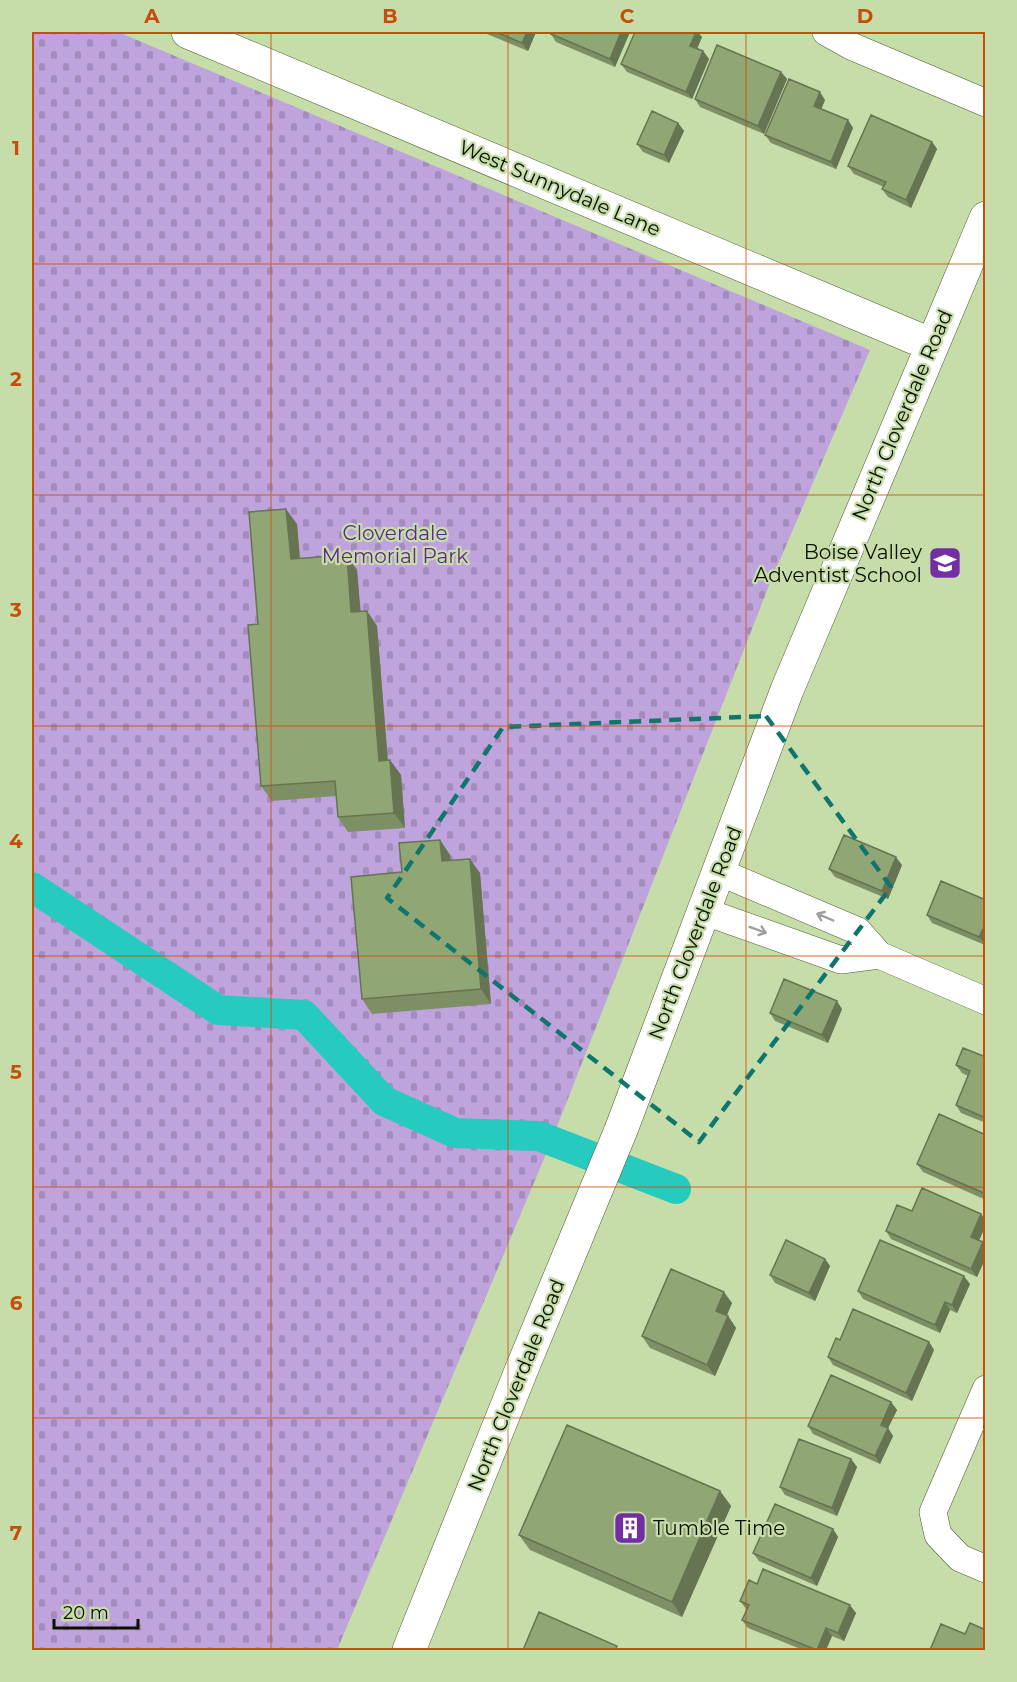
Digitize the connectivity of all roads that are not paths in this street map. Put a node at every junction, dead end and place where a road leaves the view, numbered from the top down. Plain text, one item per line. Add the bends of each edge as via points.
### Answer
1 (189, 32) edge
2 (826, 32) edge
3 (986, 103) edge
4 (986, 218) edge
5 (932, 345) junction
6 (717, 871) junction
7 (703, 911) junction
8 (879, 956) junction
9 (986, 1001) edge
10 (986, 1389) edge
11 (986, 1569) edge
12 (409, 1650) edge

1 - 5 main road, West Sunnydale Lane
2 - 3 street via 850,46
4 - 5 main road, North Cloverdale Road
5 - 6 main road, North Cloverdale Road via 787,690
6 - 7 main road, North Cloverdale Road
8 -> 6 street via 858,931
7 -> 8 street via 841,960
7 - 12 main road, North Cloverdale Road via 621,1130
8 - 9 street
10 - 11 street via 933,1512 938,1535 960,1558

